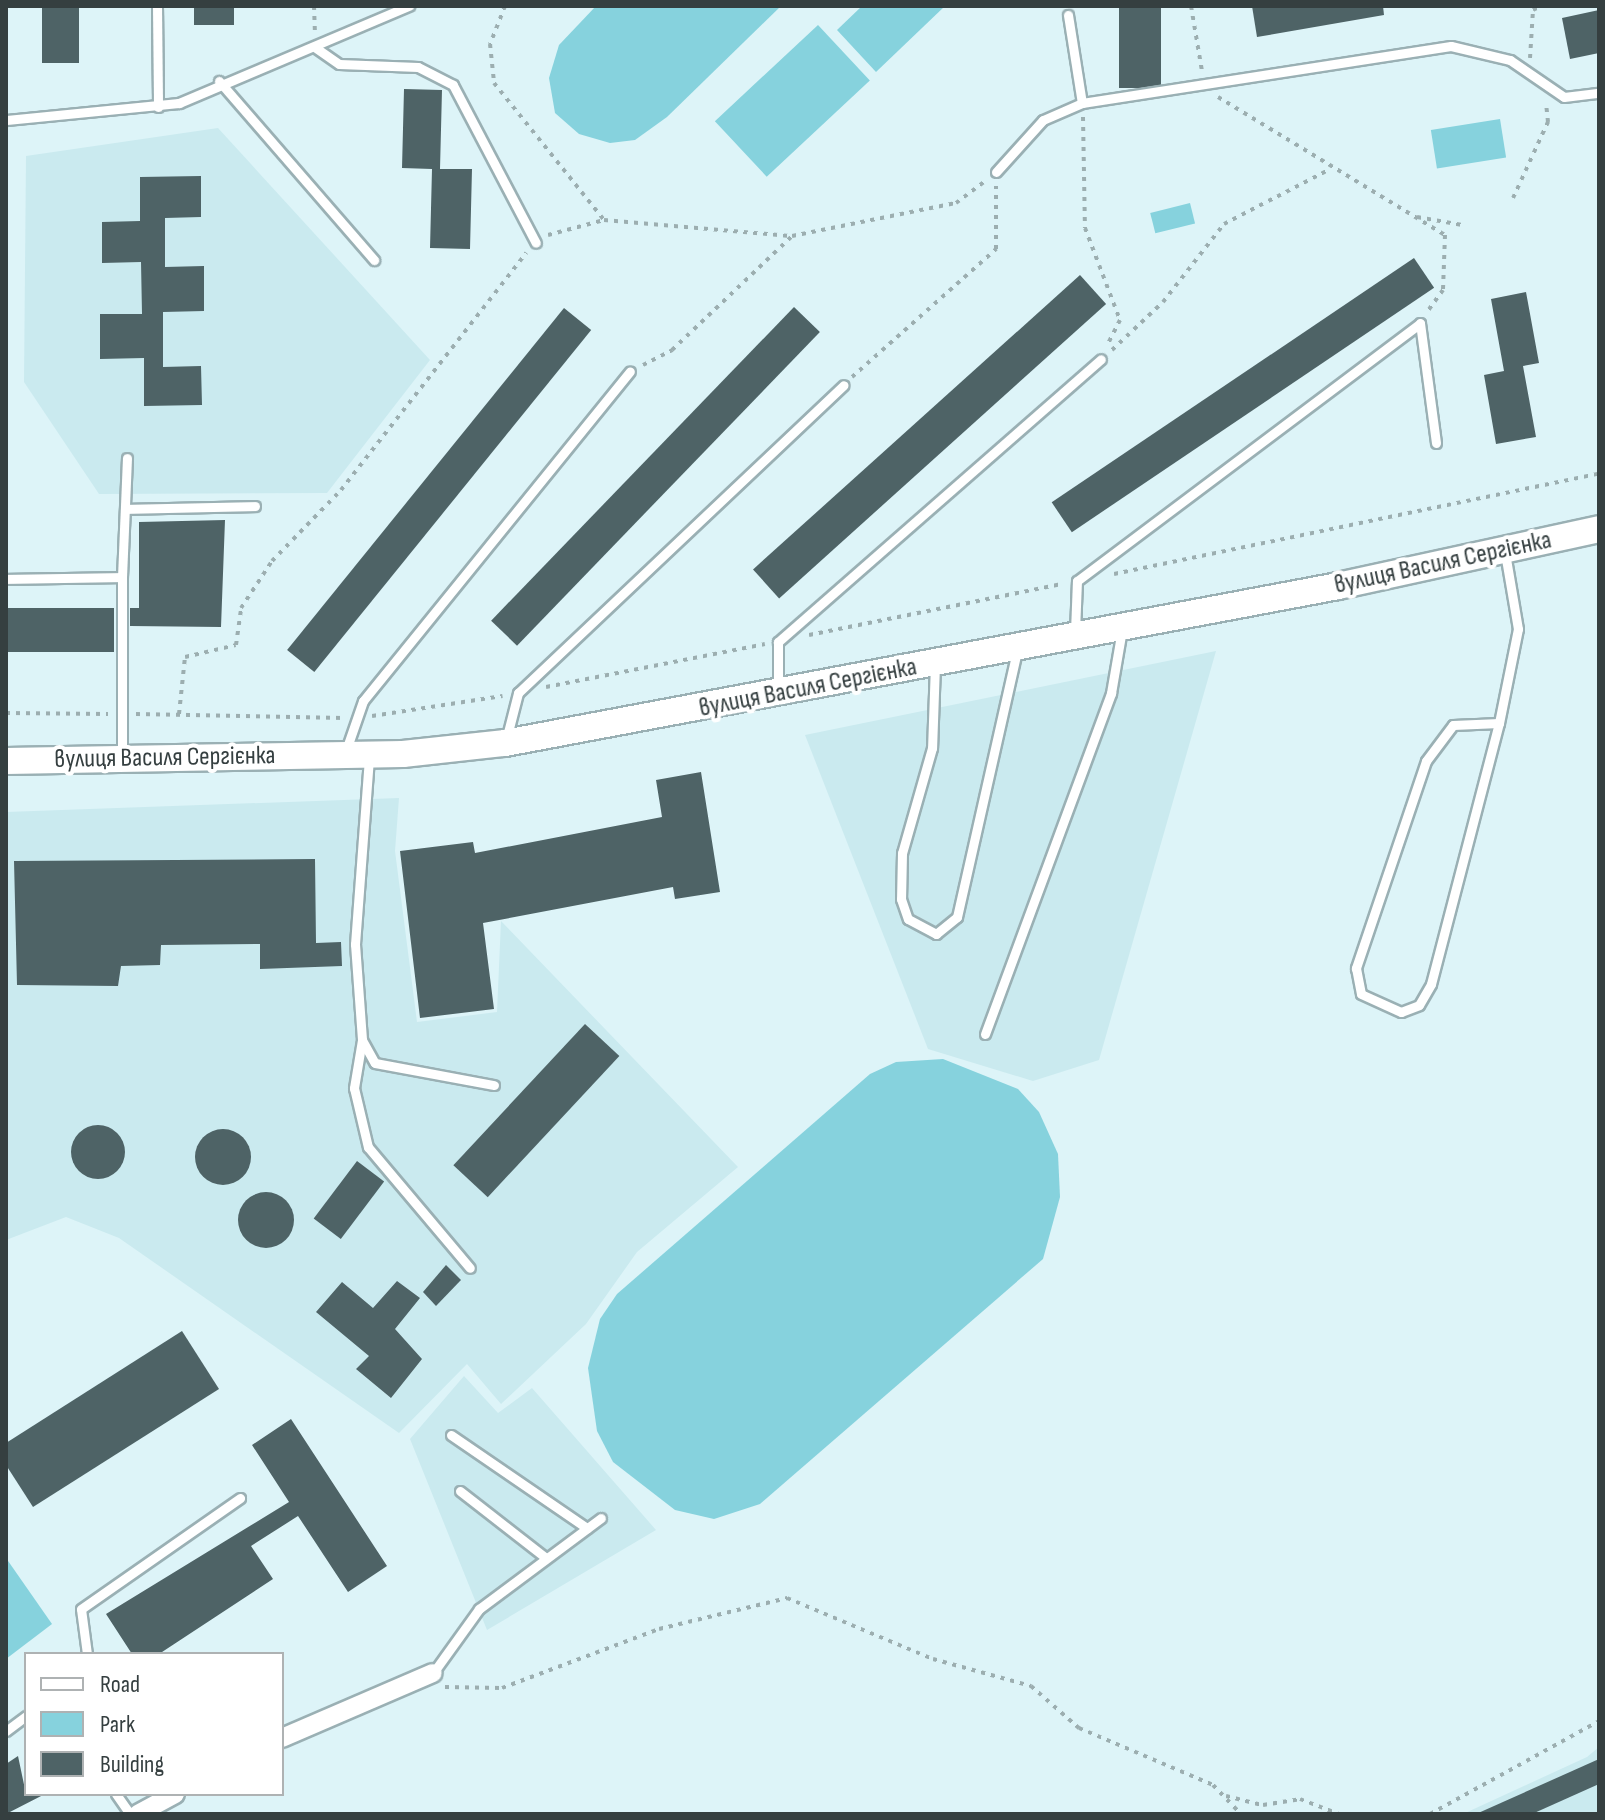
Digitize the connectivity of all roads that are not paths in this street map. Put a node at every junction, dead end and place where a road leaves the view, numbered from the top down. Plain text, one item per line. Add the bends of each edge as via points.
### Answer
1 (157, 6) edge
2 (409, 6) edge
3 (1068, 15) dead end
4 (316, 48) junction
5 (219, 81) junction
6 (1599, 93) edge
7 (1082, 103) junction
8 (158, 107) junction
9 (6, 120) edge
10 (996, 172) road end
11 (536, 243) road end
12 (374, 260) dead end
13 (1101, 359) road end
14 (630, 371) road end
15 (844, 385) road end
16 (1436, 443) dead end
17 (127, 458) dead end
18 (255, 506) dead end
19 (126, 509) junction
20 (1599, 529) edge
21 (1504, 550) junction
22 (122, 577) junction
23 (6, 579) edge
24 (1123, 623) junction
25 (1075, 632) junction
26 (1018, 647) junction
27 (935, 664) junction
28 (778, 692) junction
29 (1499, 723) junction
30 (505, 743) junction
31 (357, 755) junction
32 (121, 759) junction
33 (6, 761) edge
34 (985, 1034) dead end
35 (362, 1040) junction
36 (494, 1085) dead end
37 (470, 1268) dead end
38 (451, 1435) dead end
39 (460, 1491) dead end
40 (240, 1498) dead end
41 (601, 1518) dead end
42 (587, 1528) junction
43 (546, 1558) junction
44 (87, 1652) edge
45 (433, 1673) joint
46 (24, 1718) edge
47 (6, 1731) edge
48 (284, 1737) edge
49 (117, 1796) edge
50 (171, 1796) edge
51 (130, 1814) edge
52 (138, 1814) edge

1 - 8 lane
2 - 4 lane
3 - 7 lane
4 - 5 lane
4 - 11 lane via 339,64 418,67 453,85
5 - 8 lane
5 - 12 lane
6 - 7 lane via 1564,97 1529,72 1473,47 1416,47 1205,88
7 - 10 lane via 1043,120
8 - 9 lane
13 - 28 lane via 778,642
14 - 31 lane via 352,719
15 - 30 lane via 518,693
16 - 25 lane via 1420,323 1077,581
17 - 19 lane
18 - 19 lane
19 - 22 lane
20 - 21 main road, вулиця Василя Сергієнка
21 - 24 main road, вулиця Василя Сергієнка
21 - 29 lane via 1518,629
22 - 23 lane
22 - 32 lane
24 - 25 main road, вулиця Василя Сергієнка
24 - 34 lane via 1111,693
25 - 26 main road, вулиця Василя Сергієнка
26 - 27 main road, вулиця Василя Сергієнка
26 - 27 lane via 957,917 936,934 908,919 901,899 902,853 932,748
27 - 28 main road, вулиця Василя Сергієнка
28 - 30 main road, вулиця Василя Сергієнка
29 - 29 lane via 1431,984 1419,1005 1401,1012 1361,994 1356,968 1435,740 1453,725
30 - 31 main road, вулиця Василя Сергієнка
31 - 32 main road, вулиця Василя Сергієнка
31 - 35 lane via 355,944
32 - 33 main road, вулиця Василя Сергієнка
35 - 36 lane via 375,1063
35 - 37 lane via 354,1088 368,1147
38 - 42 lane
39 - 43 lane
40 - 44 lane via 81,1609
41 - 42 lane
42 - 43 lane
43 - 45 lane via 479,1609
45 - 48 street
46 - 47 lane
49 - 51 lane
50 - 52 street

